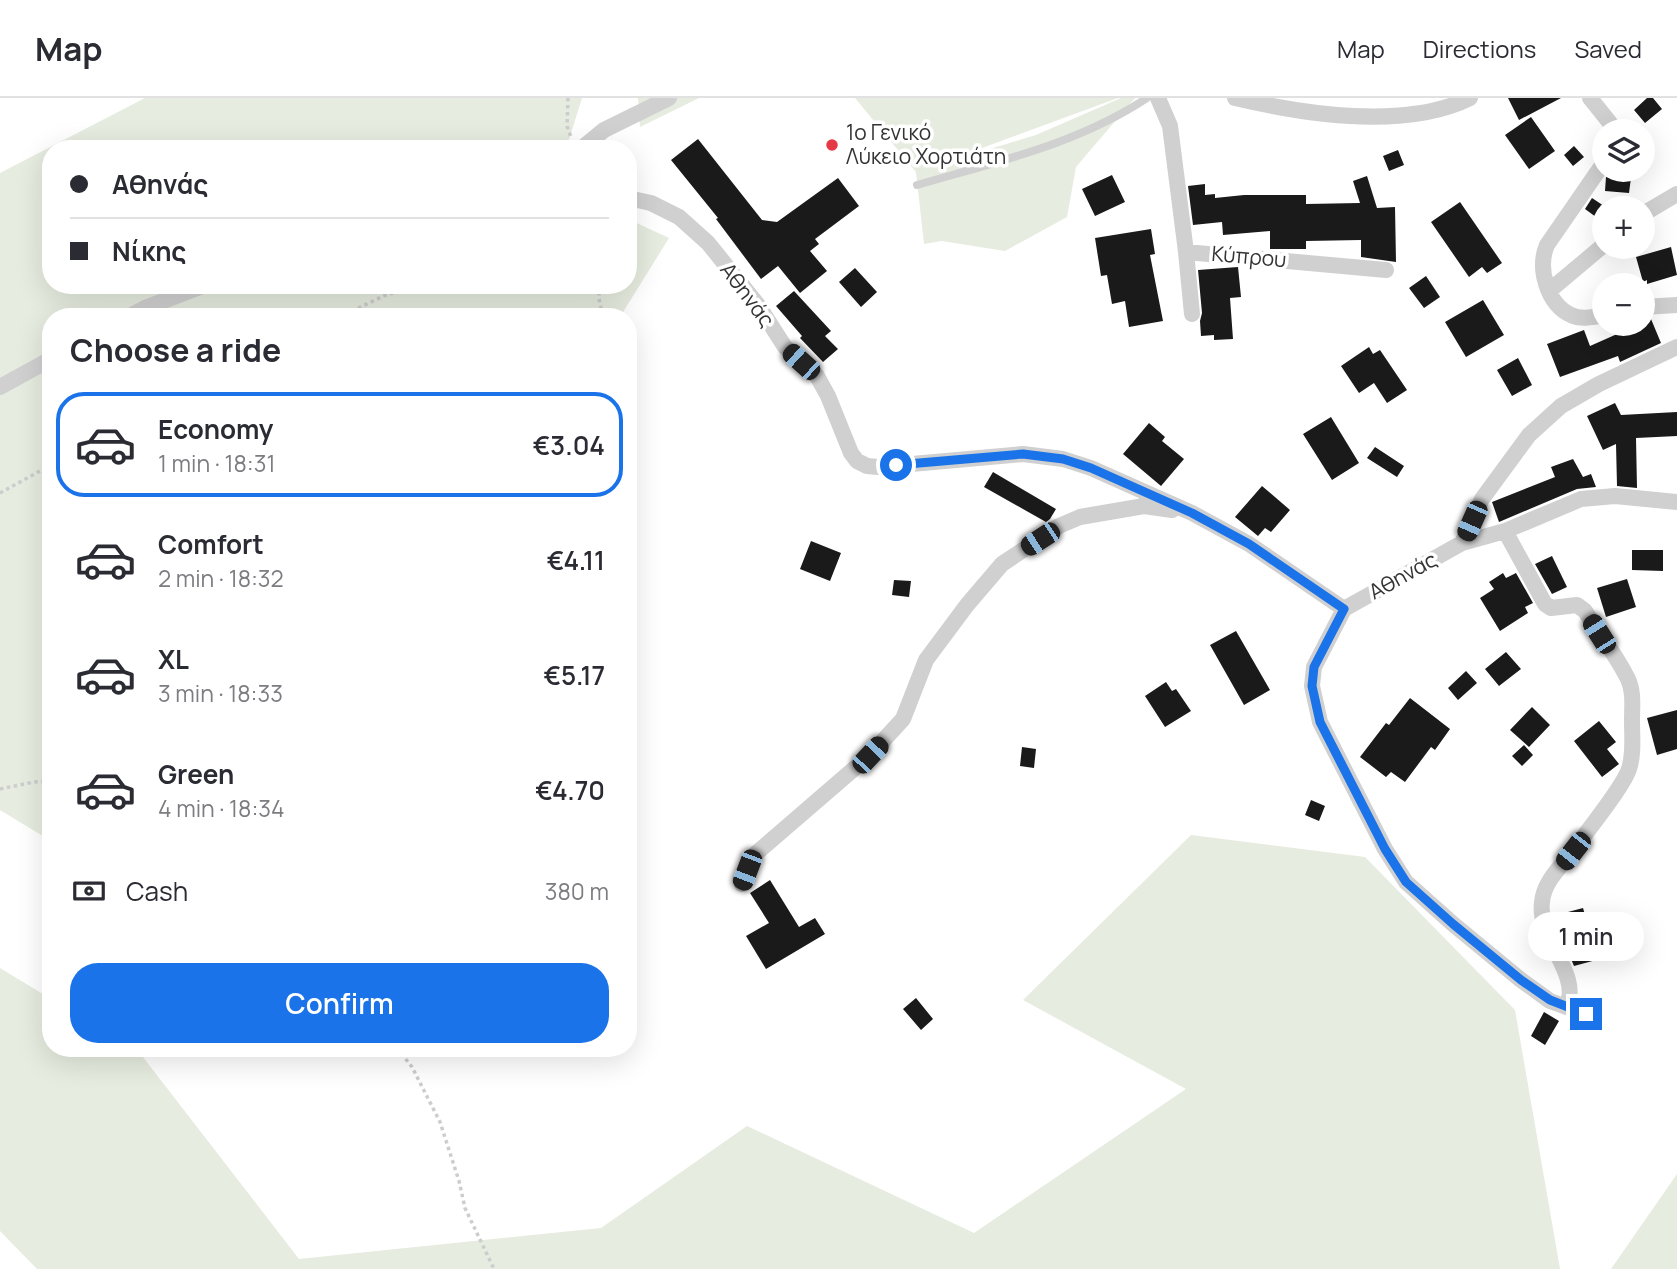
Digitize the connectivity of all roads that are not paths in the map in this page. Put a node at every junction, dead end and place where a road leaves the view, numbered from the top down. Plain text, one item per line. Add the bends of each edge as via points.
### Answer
1 (669, 98) edge
2 (1147, 98) edge
3 (1158, 98) edge
4 (1235, 98) edge
5 (1470, 98) edge
6 (1590, 98) edge
7 (1608, 119) edge
8 (582, 140) edge
9 (1592, 180) edge
10 (917, 185) dead end
11 (1677, 194) edge
12 (637, 200) edge
13 (1655, 207) edge
14 (1186, 252) junction
15 (1592, 255) edge
16 (1386, 270) dead end
17 (1549, 292) junction
18 (182, 294) edge
19 (1677, 305) edge
20 (1655, 306) edge
21 (145, 308) edge
22 (1192, 314) dead end
23 (1592, 317) edge
24 (1677, 347) edge
25 (42, 364) edge
26 (0, 387) edge
27 (1677, 502) edge
28 (1192, 513) junction
29 (1505, 531) junction
30 (1462, 543) junction
31 (1344, 609) junction
32 (742, 884) dead end
33 (1567, 1007) junction
34 (1586, 1014) dead end

1 - 8 street
2 - 10 lane via 1040,149
3 - 14 street, Κύπρου via 1170,126
4 - 5 street via 1298,112 1352,117 1412,113
6 - 7 street
9 - 17 street via 1545,249
11 - 13 street
12 - 28 street, Αθηνάς via 679,217 708,243 785,347 817,376 858,461 878,467 1023,454 1063,459
14 - 16 street, Κύπρου
14 - 22 street
15 - 17 street
17 - 23 street via 1570,315
18 - 21 street
19 - 20 street
24 - 30 street, Αθηνάς via 1561,405 1529,435 1482,499
25 - 26 street
27 - 29 street via 1615,496 1581,499
28 - 31 street, Αθηνάς via 1249,544
28 - 32 street via 1144,506 1080,517 1002,564 926,660 903,719 870,755 753,856
29 - 30 street
29 - 33 street via 1545,604 1551,608 1577,605 1585,611 1632,693 1629,770 1547,884 1542,898 1545,930 1571,991
30 - 31 street, Αθηνάς
31 - 33 street via 1314,667 1312,686 1320,722 1385,849 1406,882 1453,924 1521,980
33 - 34 street

